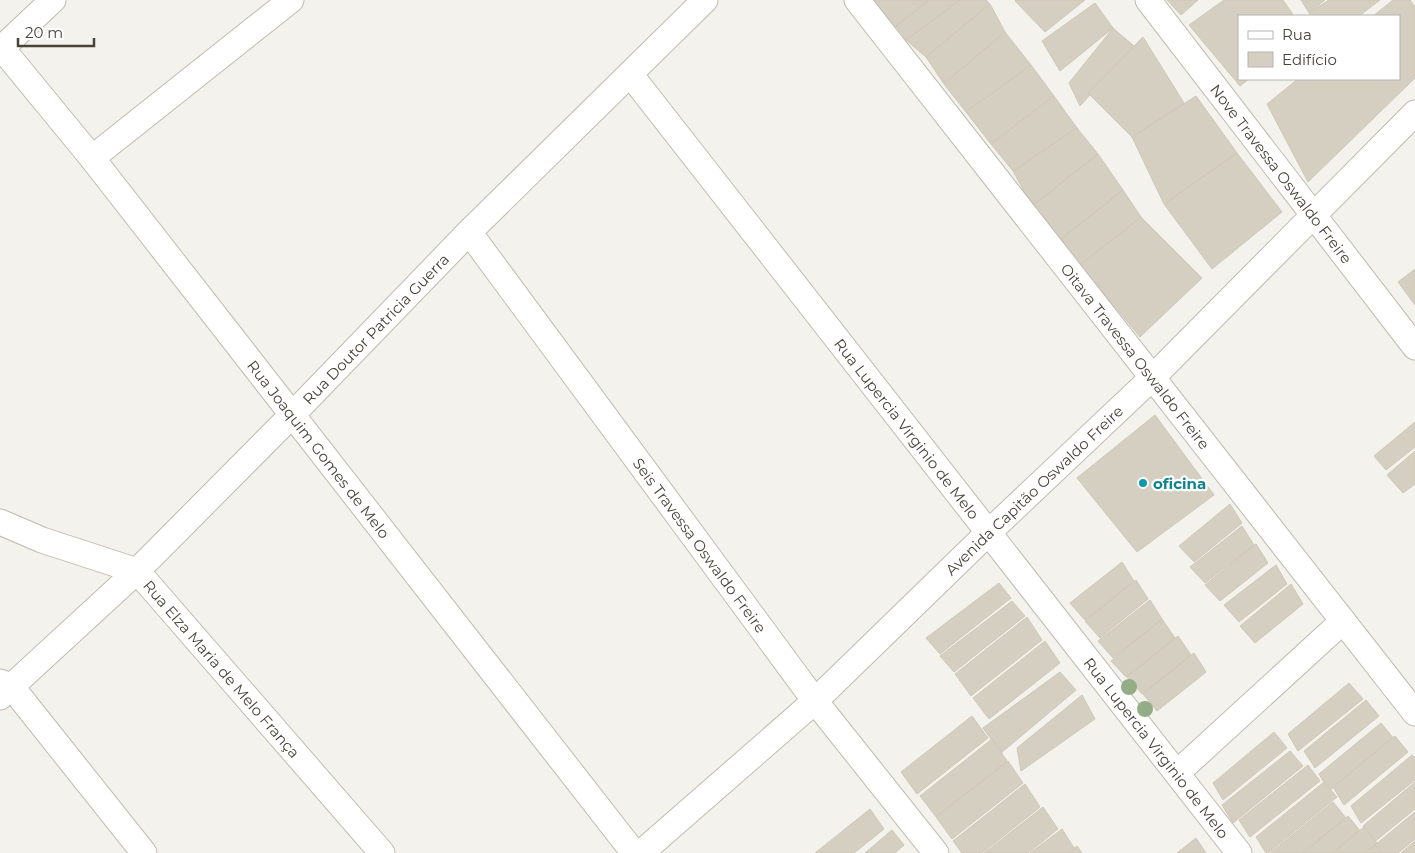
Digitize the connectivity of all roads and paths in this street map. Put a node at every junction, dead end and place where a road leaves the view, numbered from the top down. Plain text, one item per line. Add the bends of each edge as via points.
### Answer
1 (53, 0) edge
2 (291, 0) edge
3 (705, 0) edge
4 (857, 0) edge
5 (1148, 0) edge
6 (1, 47) edge
7 (630, 74) junction
8 (1415, 113) edge
9 (92, 158) junction
10 (1313, 216) junction
11 (469, 232) junction
12 (1415, 347) edge
13 (1153, 378) junction
14 (292, 415) junction
15 (0, 522) edge
16 (989, 532) junction
17 (137, 571) junction
18 (1343, 620) junction
19 (4, 688) edge
20 (815, 701) junction
21 (1415, 713) edge
22 (1177, 773) junction
23 (144, 853) edge
24 (382, 853) edge
25 (634, 853) edge
26 (641, 853) edge
27 (936, 853) edge
28 (1239, 853) edge

1 - 6 street
2 - 9 street
3 - 7 street, Rua Doutor Patricia Guerra
4 - 13 street, Oitava Travessa Oswaldo Freire
5 - 10 street, Nove Travessa Oswaldo Freire
6 - 9 street, Rua Joaquim Gomes de Melo
7 - 11 street, Rua Doutor Patricia Guerra
7 - 16 street, Rua Lupercia Virginio de Melo
8 - 10 street, Avenida Capitão Oswaldo Freire
9 - 14 street, Rua Joaquim Gomes de Melo
10 - 12 street, Nove Travessa Oswaldo Freire
10 - 13 street, Avenida Capitão Oswaldo Freire
11 - 14 street, Rua Doutor Patricia Guerra
11 - 20 street, Seis Travessa Oswaldo Freire
13 - 16 street, Avenida Capitão Oswaldo Freire
13 - 18 street, Oitava Travessa Oswaldo Freire
14 - 17 street, Rua Doutor Patricia Guerra
14 - 25 street, Rua Joaquim Gomes de Melo
15 - 17 street, Rua Elza Maria de Melo França via 42,540
16 - 20 street, Avenida Capitão Oswaldo Freire
16 - 22 street, Rua Lupercia Virginio de Melo
17 - 19 street, Rua Doutor Patricia Guerra
17 - 24 street, Rua Elza Maria de Melo França
18 - 21 street, Oitava Travessa Oswaldo Freire
18 - 22 street
19 - 23 street
20 - 26 street, Avenida Capitão Oswaldo Freire
20 - 27 street, Seis Travessa Oswaldo Freire
22 - 28 street, Rua Lupercia Virginio de Melo

